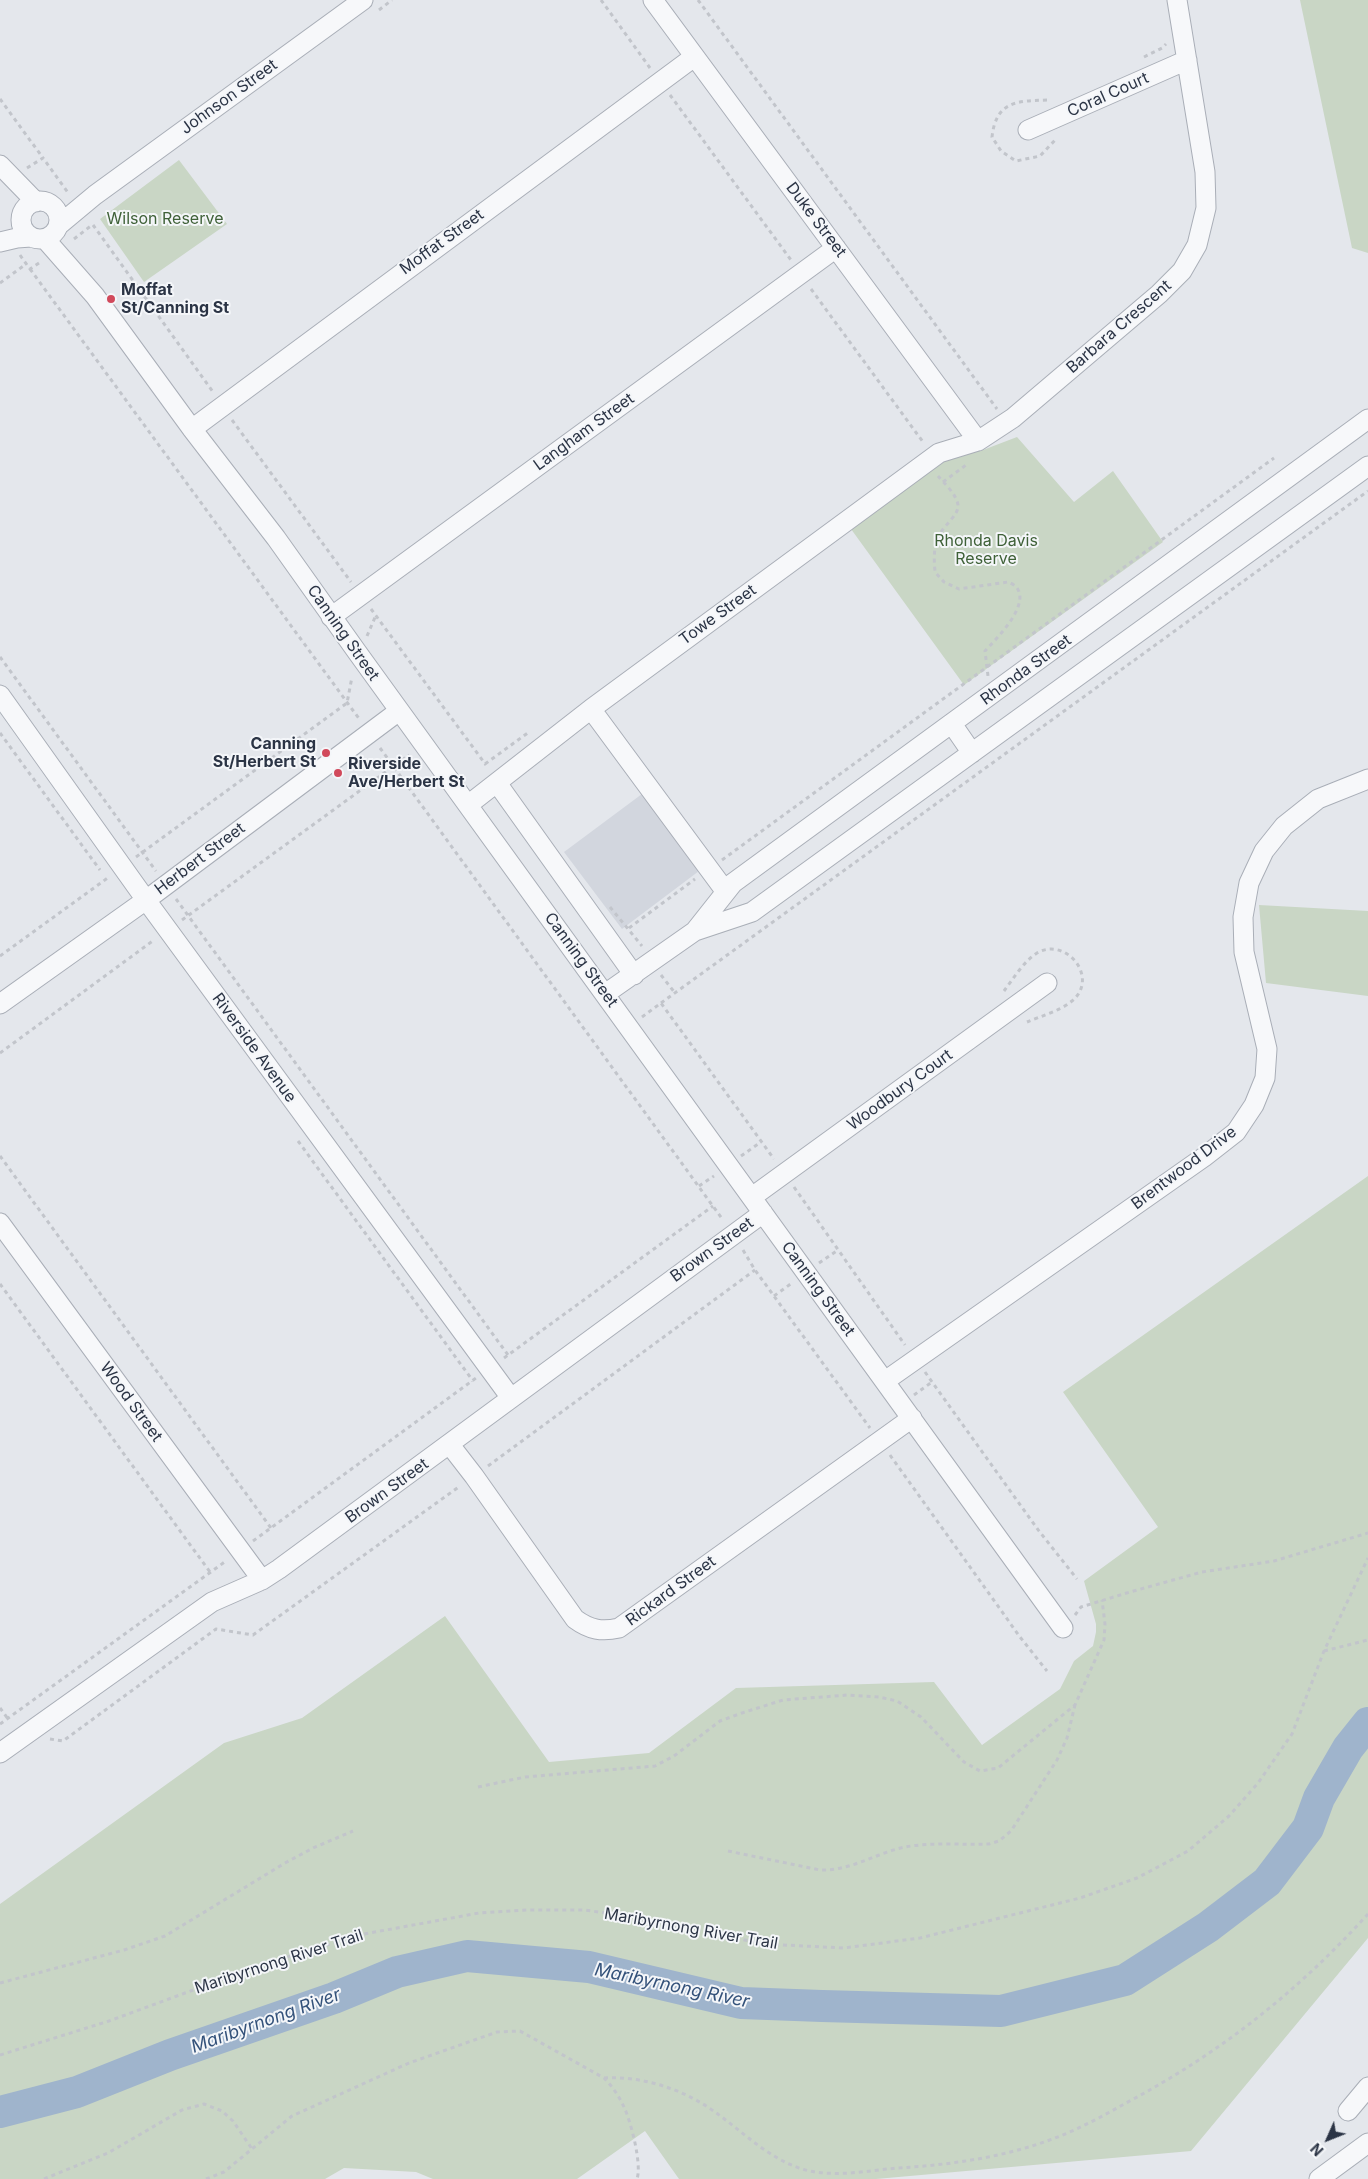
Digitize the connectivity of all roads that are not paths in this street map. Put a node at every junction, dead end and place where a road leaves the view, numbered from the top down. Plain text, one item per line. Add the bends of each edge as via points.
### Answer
1 (363, 0) edge
2 (653, 0) edge
3 (1177, 0) edge
4 (694, 57) junction
5 (1187, 60) junction
6 (1028, 130) dead end
7 (0, 166) edge
8 (95, 195) junction
9 (32, 207) junction
10 (0, 232) edge
11 (48, 233) junction
12 (0, 242) edge
13 (836, 248) junction
14 (1368, 419) edge
15 (192, 429) junction
16 (978, 441) junction
17 (1368, 466) edge
18 (331, 617) junction
19 (0, 695) edge
20 (591, 708) junction
21 (399, 711) junction
22 (952, 724) junction
23 (972, 753) junction
24 (1368, 780) edge
25 (497, 783) junction
26 (468, 805) junction
27 (726, 892) junction
28 (146, 900) junction
29 (695, 931) junction
30 (634, 975) junction
31 (1047, 983) dead end
32 (605, 994) junction
33 (0, 1004) edge
34 (752, 1197) junction
35 (763, 1213) junction
36 (0, 1223) edge
37 (885, 1381) junction
38 (511, 1398) junction
39 (907, 1411) junction
40 (450, 1445) junction
41 (262, 1580) junction
42 (1063, 1628) road end
43 (2, 1748) edge
44 (1368, 2086) edge
45 (1348, 2111) dead end
46 (1368, 2143) edge
47 (1319, 2179) edge

1 - 8 street, Johnson Street
2 - 4 street, Duke Street
3 - 5 street, Barbara Crescent
4 - 13 street, Duke Street
4 - 15 street, Moffat Street
5 - 6 street, Coral Court
5 - 16 street, Barbara Crescent via 1205,172 1206,208 1197,245 1182,272 1159,294 1006,422
7 - 9 street
8 - 9 street, Johnson Street
8 - 11 street, Johnson Street
9 - 10 street
9 - 11 street via 56,209
9 - 11 street via 22,218 24,229
11 - 12 street
11 - 15 street, Canning Street
13 - 16 street, Duke Street
13 - 18 street, Langham Street via 796,267
14 - 22 street, Rhonda Street
15 - 18 street, Canning Street via 276,538
16 - 20 street, Towe Street via 939,453 921,454
17 - 23 street, Rhonda Street
18 - 21 street, Canning Street
19 - 28 street, Riverside Avenue
20 - 25 street, Towe Street
20 - 27 street
21 - 26 street, Canning Street
21 - 28 street, Herbert Street
22 - 23 street
22 - 27 street, Rhonda Street via 741,877
23 - 29 street, Rhonda Street via 752,912
24 - 37 street, Brentwood Drive via 1318,800 1284,826 1264,851 1249,882 1243,917 1244,952 1267,1049 1265,1078 1254,1106 1236,1132
25 - 26 street, Towe Street
25 - 30 street
26 - 32 street, Canning Street
27 - 29 street, Rhonda Street
28 - 33 street, Herbert Street
28 - 38 street, Riverside Avenue
29 - 30 street, Rhonda Street
30 - 32 street, Rhonda Street
31 - 34 street, Woodbury Court
32 - 34 street, Canning Street
34 - 35 street, Canning Street
35 - 37 street, Canning Street
35 - 38 street, Brown Street
36 - 41 street, Wood Street
37 - 39 street, Canning Street
38 - 40 street, Brown Street
39 - 40 street, Rickard Street via 879,1441 619,1628 609,1631 598,1631 575,1619
39 - 42 street, Canning Street
40 - 41 street, Brown Street
41 - 43 street, Brown Street via 212,1602
44 - 45 street
46 - 47 street

